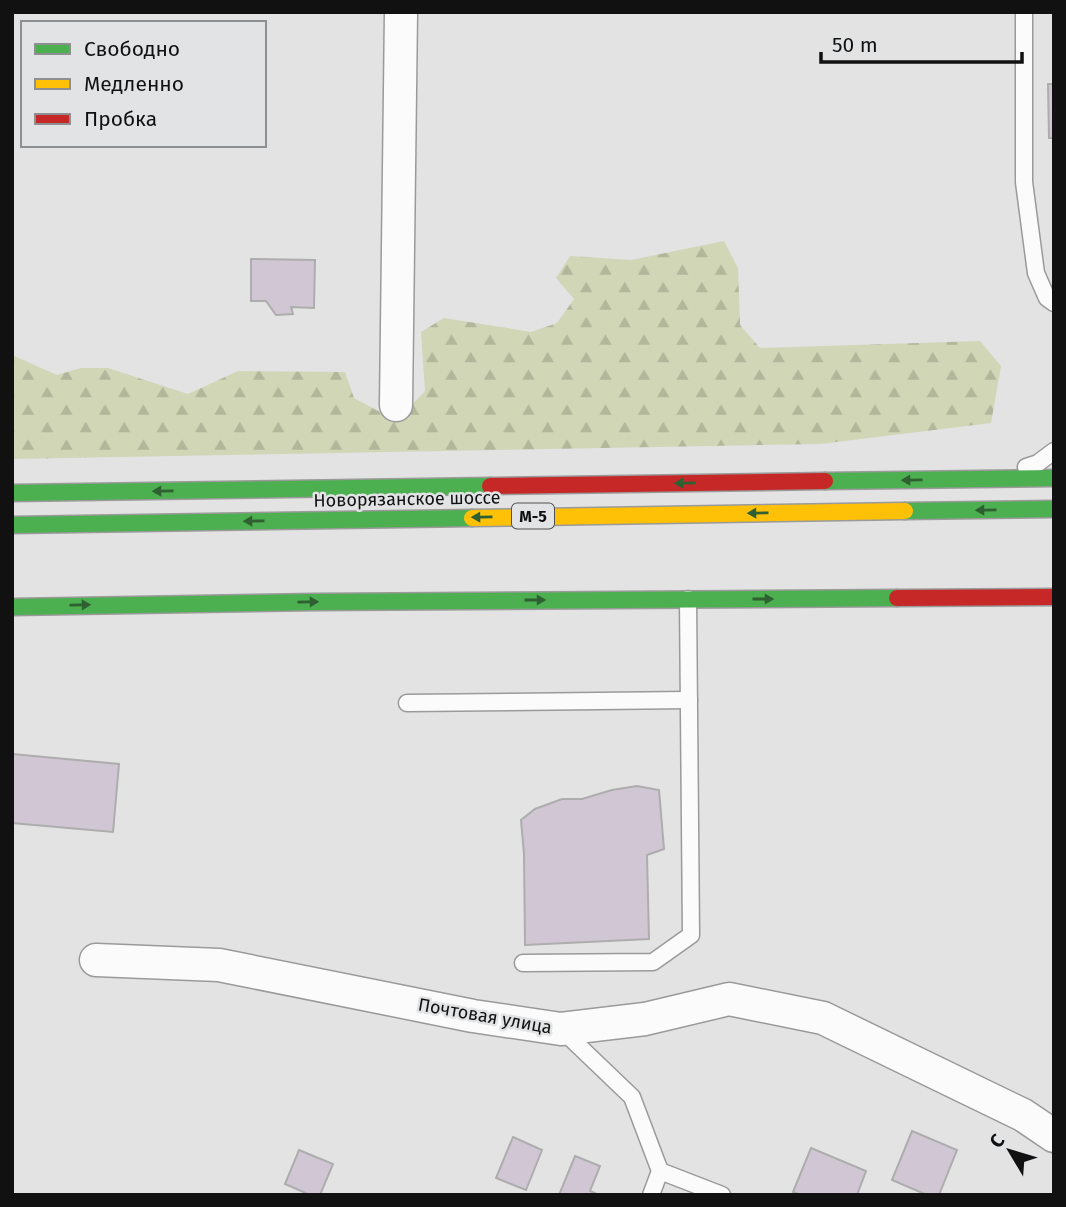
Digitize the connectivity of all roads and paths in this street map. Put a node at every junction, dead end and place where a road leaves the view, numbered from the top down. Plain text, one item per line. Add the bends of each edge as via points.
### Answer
1 (401, 12) edge
2 (1024, 12) edge
3 (1054, 303) edge
4 (396, 405) dead end
5 (1054, 452) edge
6 (1054, 478) edge
7 (986, 479) junction
8 (12, 493) edge
9 (1054, 509) edge
10 (12, 525) edge
11 (1054, 597) edge
12 (688, 599) junction
13 (12, 607) edge
14 (689, 700) junction
15 (407, 703) dead end
16 (96, 960) dead end
17 (523, 963) dead end
18 (561, 1029) junction
19 (1054, 1136) edge
20 (660, 1171) junction
21 (650, 1195) edge
22 (722, 1195) edge

1 - 4 street
2 - 3 lane via 1024,181 1036,274
5 - 7 lane via 1038,463
6 - 7 main road
7 -> 8 main road
9 -> 10 main road, Новорязанское шоссе / М-5
12 -> 11 main road
13 -> 12 main road
12 - 14 lane
14 - 15 lane
14 - 17 lane via 691,935 653,962
16 - 18 street, Почтовая улица via 219,965
18 - 19 street, Почтовая улица via 645,1019 729,999 823,1018 1023,1115
18 - 20 lane via 632,1097
20 - 21 lane
20 - 22 lane

